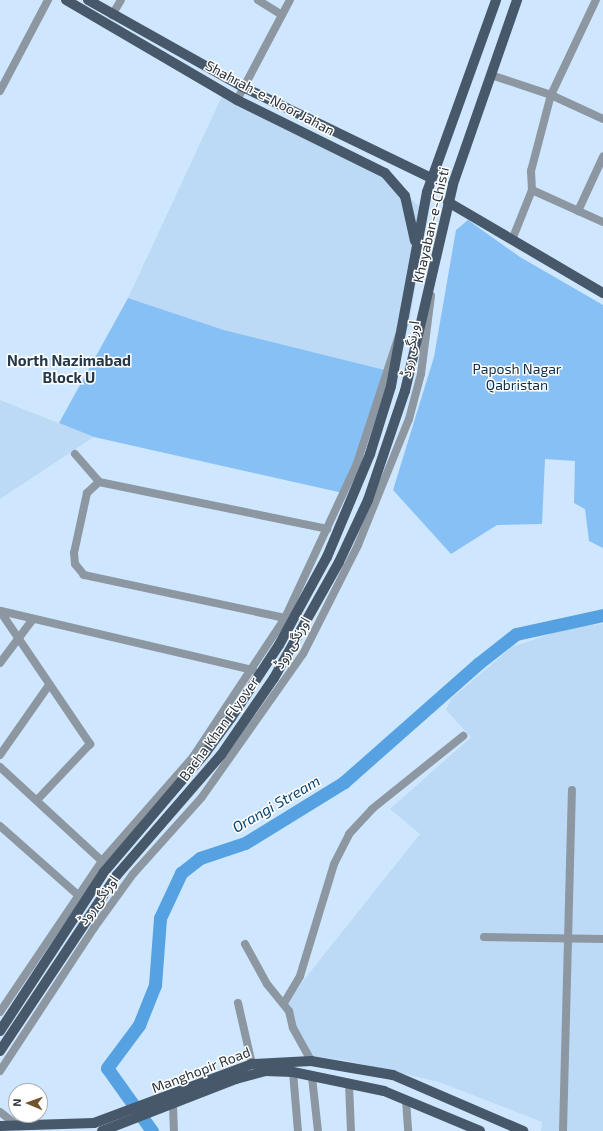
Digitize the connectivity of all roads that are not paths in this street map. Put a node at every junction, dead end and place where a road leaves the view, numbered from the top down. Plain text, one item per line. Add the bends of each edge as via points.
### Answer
1 (48, 0) edge
2 (66, 0) edge
3 (88, 0) edge
4 (120, 0) edge
5 (258, 0) edge
6 (290, 0) edge
7 (496, 0) edge
8 (517, 0) edge
9 (596, 0) edge
10 (599, 0) edge
11 (603, 4) edge
12 (282, 14) junction
13 (112, 15) junction
14 (491, 75) junction
15 (243, 87) junction
16 (0, 91) edge
17 (551, 95) junction
18 (238, 100) junction
19 (603, 119) edge
20 (603, 157) edge
21 (431, 178) junction
22 (532, 190) junction
23 (448, 202) junction
24 (578, 211) junction
25 (603, 222) edge
26 (512, 240) junction
27 (416, 253) junction
28 (434, 275) junction
29 (603, 293) edge
30 (402, 330) junction
31 (391, 386) joint
32 (405, 391) joint
33 (75, 454) dead end
34 (99, 482) junction
35 (327, 529) junction
36 (0, 611) edge
37 (285, 618) junction
38 (33, 619) junction
39 (20, 639) junction
40 (0, 663) edge
41 (253, 670) junction
42 (49, 685) junction
43 (463, 736) dead end
44 (0, 755) edge
45 (0, 767) edge
46 (572, 790) dead end
47 (37, 800) junction
48 (0, 826) edge
49 (102, 861) junction
50 (79, 896) junction
51 (484, 937) dead end
52 (568, 938) junction
53 (603, 939) edge
54 (245, 944) dead end
55 (238, 1003) dead end
56 (284, 1003) junction
57 (0, 1012) edge
58 (0, 1031) edge
59 (0, 1051) edge
60 (311, 1062) junction
61 (252, 1064) junction
62 (0, 1071) edge
63 (293, 1072) junction
64 (312, 1077) junction
65 (349, 1084) junction
66 (406, 1100) junction
67 (170, 1103) junction
68 (0, 1112) edge
69 (0, 1126) edge
70 (20, 1127) junction
71 (519, 1130) edge
72 (102, 1131) edge
73 (174, 1131) edge
74 (298, 1131) edge
75 (318, 1131) edge
76 (351, 1131) edge
77 (408, 1131) edge
78 (480, 1131) edge
79 (563, 1131) edge

1 - 16 street
2 - 18 main road, Shahrah-e-Noor Jahan
3 - 13 main road, Shahrah-e-Noor Jahan
4 - 13 street
5 - 12 street
6 - 12 street
7 - 21 main road, Khayaban-e-Chisti
8 - 14 main road, Khayaban-e-Chisti
9 - 17 street
10 - 11 street
12 - 15 street
13 - 15 main road, Shahrah-e-Noor Jahan
14 - 17 street
14 - 23 main road, Khayaban-e-Chisti
15 - 18 street
15 - 21 main road, Shahrah-e-Noor Jahan
17 - 19 street
17 - 22 street via 531,171
18 - 27 main road, Shahrah-e-Noor Jahan via 391,178 405,196
20 - 24 street
21 - 27 main road, Khayaban-e-Chisti
22 - 24 street
22 - 26 street
23 - 26 main road
23 - 28 main road, Khayaban-e-Chisti
24 - 25 street
26 - 29 main road
27 - 30 main road, Khayaban-e-Chisti
28 - 32 main road, Khayaban-e-Chisti
28 - 62 street, اورنگی روڈ via 421,374 409,419 358,545 303,654 202,797 133,874 94,928
30 - 31 main road, Khayaban-e-Chisti
30 - 35 street, اورنگی روڈ via 394,344 356,466
31 - 58 main road, Bacha Khan Flyover via 370,454 335,539 279,645 206,752 104,872
32 - 59 main road, Bacha Khan Flyover via 368,500 305,627 274,678 221,755 117,875
33 - 34 street
34 - 35 street
34 - 37 street via 87,493 74,554 80,572
35 - 37 street, اورنگی روڈ
36 - 38 street
36 - 39 street
37 - 41 street, اورنگی روڈ
38 - 39 street
38 - 41 street
39 - 40 street
39 - 42 street
41 - 49 street, اورنگی روڈ via 193,757
42 - 44 street
42 - 47 street via 90,744
43 - 56 street via 372,809 348,834 334,864 300,976
45 - 47 street
46 - 52 street
47 - 49 street
48 - 50 street
49 - 50 street, اورنگی روڈ
50 - 57 street, اورنگی روڈ
51 - 52 street
52 - 53 street
52 - 79 street
54 - 56 street via 267,984
55 - 61 street
56 - 60 street
60 - 61 main road, Manghopir Road
60 - 71 main road, Manghopir Road via 393,1074
61 - 67 main road, Manghopir Road
63 - 64 main road, Manghopir Road
63 - 67 main road, Manghopir Road via 251,1074
63 - 74 street
64 - 65 main road, Manghopir Road
64 - 75 street
65 - 66 main road, Manghopir Road via 384,1091
65 - 76 street
66 - 77 street
66 - 78 main road, Manghopir Road
67 - 70 main road, Manghopir Road via 94,1123
67 - 72 main road, Manghopir Road
67 - 73 street
68 - 70 street
69 - 70 main road, Manghopir Road

